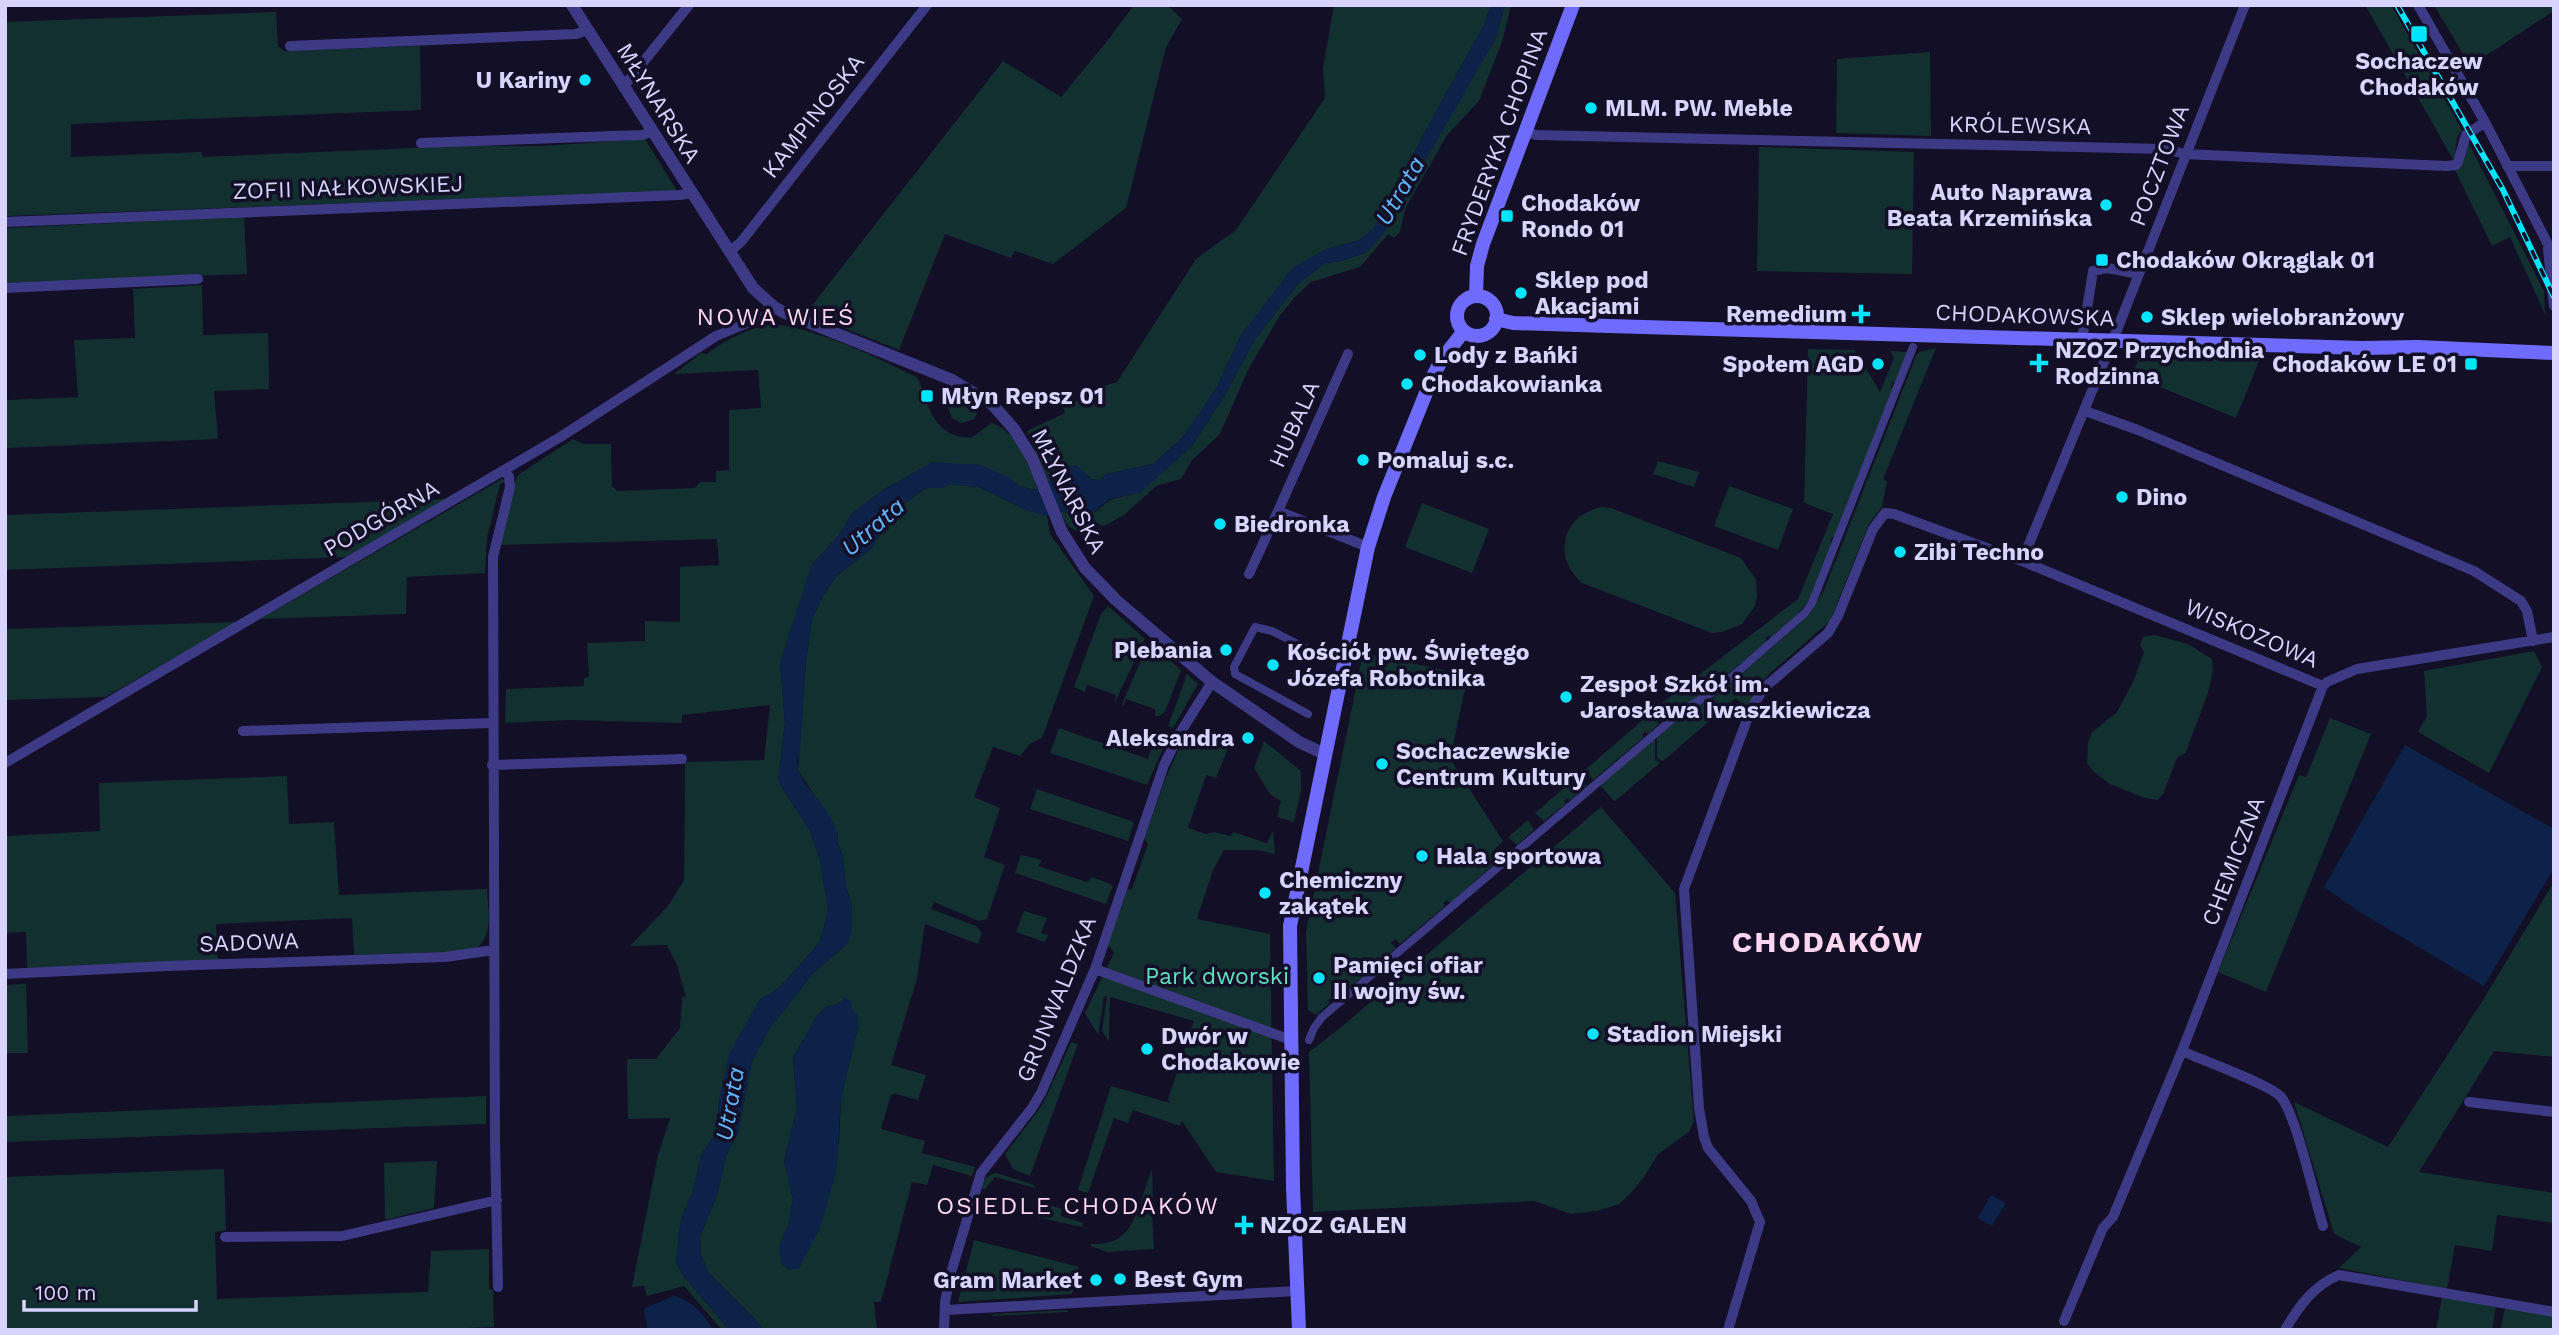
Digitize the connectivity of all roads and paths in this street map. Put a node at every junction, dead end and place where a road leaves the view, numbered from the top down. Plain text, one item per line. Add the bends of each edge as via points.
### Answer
1 (572, 5) edge
2 (689, 5) edge
3 (927, 5) edge
4 (1573, 5) edge
5 (2245, 5) edge
6 (2418, 5) edge
7 (588, 30) junction
8 (290, 46) dead end
9 (624, 86) junction
10 (2485, 122) junction
11 (653, 131) junction
12 (1526, 132) junction
13 (421, 143) dead end
14 (2185, 154) junction
15 (2507, 166) junction
16 (2554, 166) edge
17 (692, 193) junction
18 (5, 222) edge
19 (2546, 240) junction
20 (729, 251) junction
21 (2554, 256) edge
22 (2138, 274) junction
23 (198, 279) dead end
24 (5, 288) edge
25 (1476, 296) junction
26 (2554, 306) edge
27 (774, 307) junction
28 (1496, 319) junction
29 (1464, 331) junction
30 (2082, 340) junction
31 (2113, 340) junction
32 (1913, 347) dead end
33 (2554, 353) edge
34 (1348, 354) dead end
35 (2085, 411) junction
36 (505, 470) junction
37 (1278, 511) junction
38 (1368, 547) junction
39 (2022, 561) junction
40 (1249, 574) dead end
41 (2554, 638) edge
42 (2533, 641) junction
43 (1325, 658) dead end
44 (1212, 682) junction
45 (2323, 686) junction
46 (1308, 714) dead end
47 (492, 723) junction
48 (243, 731) dead end
49 (1325, 754) junction
50 (682, 759) dead end
51 (5, 763) edge
52 (492, 765) junction
53 (494, 950) junction
54 (1094, 969) junction
55 (5, 974) edge
56 (1291, 1040) junction
57 (1309, 1040) dead end
58 (2182, 1051) junction
59 (2469, 1102) dead end
60 (2554, 1112) edge
61 (497, 1199) junction
62 (2323, 1226) dead end
63 (225, 1237) dead end
64 (498, 1287) dead end
65 (1297, 1291) junction
66 (945, 1310) junction
67 (2554, 1312) edge
68 (2064, 1321) dead end
69 (944, 1330) edge
70 (1299, 1330) edge
71 (1728, 1330) edge
72 (2286, 1330) edge

1 - 7 street, MŁYNARSKA
2 - 9 street
3 - 20 street, KAMPINOSKA via 741,242
4 - 12 main road, FRYDERYKA CHOPINA
5 - 14 street, POCZTOWA
6 - 10 street
7 - 8 street
7 - 9 street, MŁYNARSKA
9 - 11 street, MŁYNARSKA
10 - 14 street, KRÓLEWSKA via 2466,135 2460,157 2452,166
10 - 15 street
11 - 13 street
11 - 17 street, MŁYNARSKA
12 - 14 street, KRÓLEWSKA via 2165,149
12 - 25 main road, FRYDERYKA CHOPINA via 1476,266
14 - 22 street, POCZTOWA
15 - 16 street
15 - 19 street
17 - 18 street, ZOFII NAŁKOWSKIEJ
17 - 20 street, MŁYNARSKA
19 - 21 street
19 - 26 street
20 - 27 street, MŁYNARSKA via 753,288
22 - 30 street via 2107,268 2093,271
22 - 31 street, POCZTOWA
23 - 24 street
25 - 28 main road via 1491,303
25 - 29 main road via 1458,310
27 - 36 street, PODGÓRNA via 769,314 684,355
27 - 44 street, MŁYNARSKA via 950,379 992,404 1014,429 1039,473 1072,551 1116,600
28 - 29 main road via 1483,334
28 - 30 main road, CHODAKOWSKA
29 - 38 main road via 1432,378
30 - 31 main road, CHODAKOWSKA
31 - 33 main road, CHODAKOWSKA
31 - 35 street, POCZTOWA
32 - 57 street via 1805,613 1719,688 1673,718 1381,966 1322,1017
34 - 37 street, HUBALA
35 - 39 street, POCZTOWA
35 - 42 street via 2459,563 2521,601
36 - 47 street via 510,487 492,557
36 - 51 street, PODGÓRNA
37 - 38 street
37 - 40 street, HUBALA
38 - 49 main road
39 - 45 street, WISKOZOWA
39 - 71 street, WISKOZOWA via 1885,513 1873,529 1833,626 1765,688 1751,709 1690,866 1684,898 1704,1137 1708,1149 1751,1201 1759,1222
41 - 42 street, WISKOZOWA
42 - 45 street, WISKOZOWA via 2357,669
43 - 46 street via 1255,627 1234,667 1235,674
44 - 49 street, MŁYNARSKA via 1299,742
44 - 54 street, GRUNWALDZKA via 1164,765
45 - 58 street, CHEMICZNA
47 - 48 street
47 - 52 street
49 - 56 main road via 1290,926
50 - 52 street
52 - 53 street
53 - 55 street, SADOWA via 445,957
53 - 61 street
54 - 56 street
54 - 66 street, GRUNWALDZKA via 1036,1101 981,1173 950,1276
56 - 65 main road
58 - 62 street via 2280,1097 2291,1117
58 - 68 street, CHEMICZNA
59 - 60 street
61 - 63 street via 342,1236
61 - 64 street
65 - 66 street
65 - 70 main road
66 - 69 street, GRUNWALDZKA
67 - 72 street via 2339,1275 2316,1288

